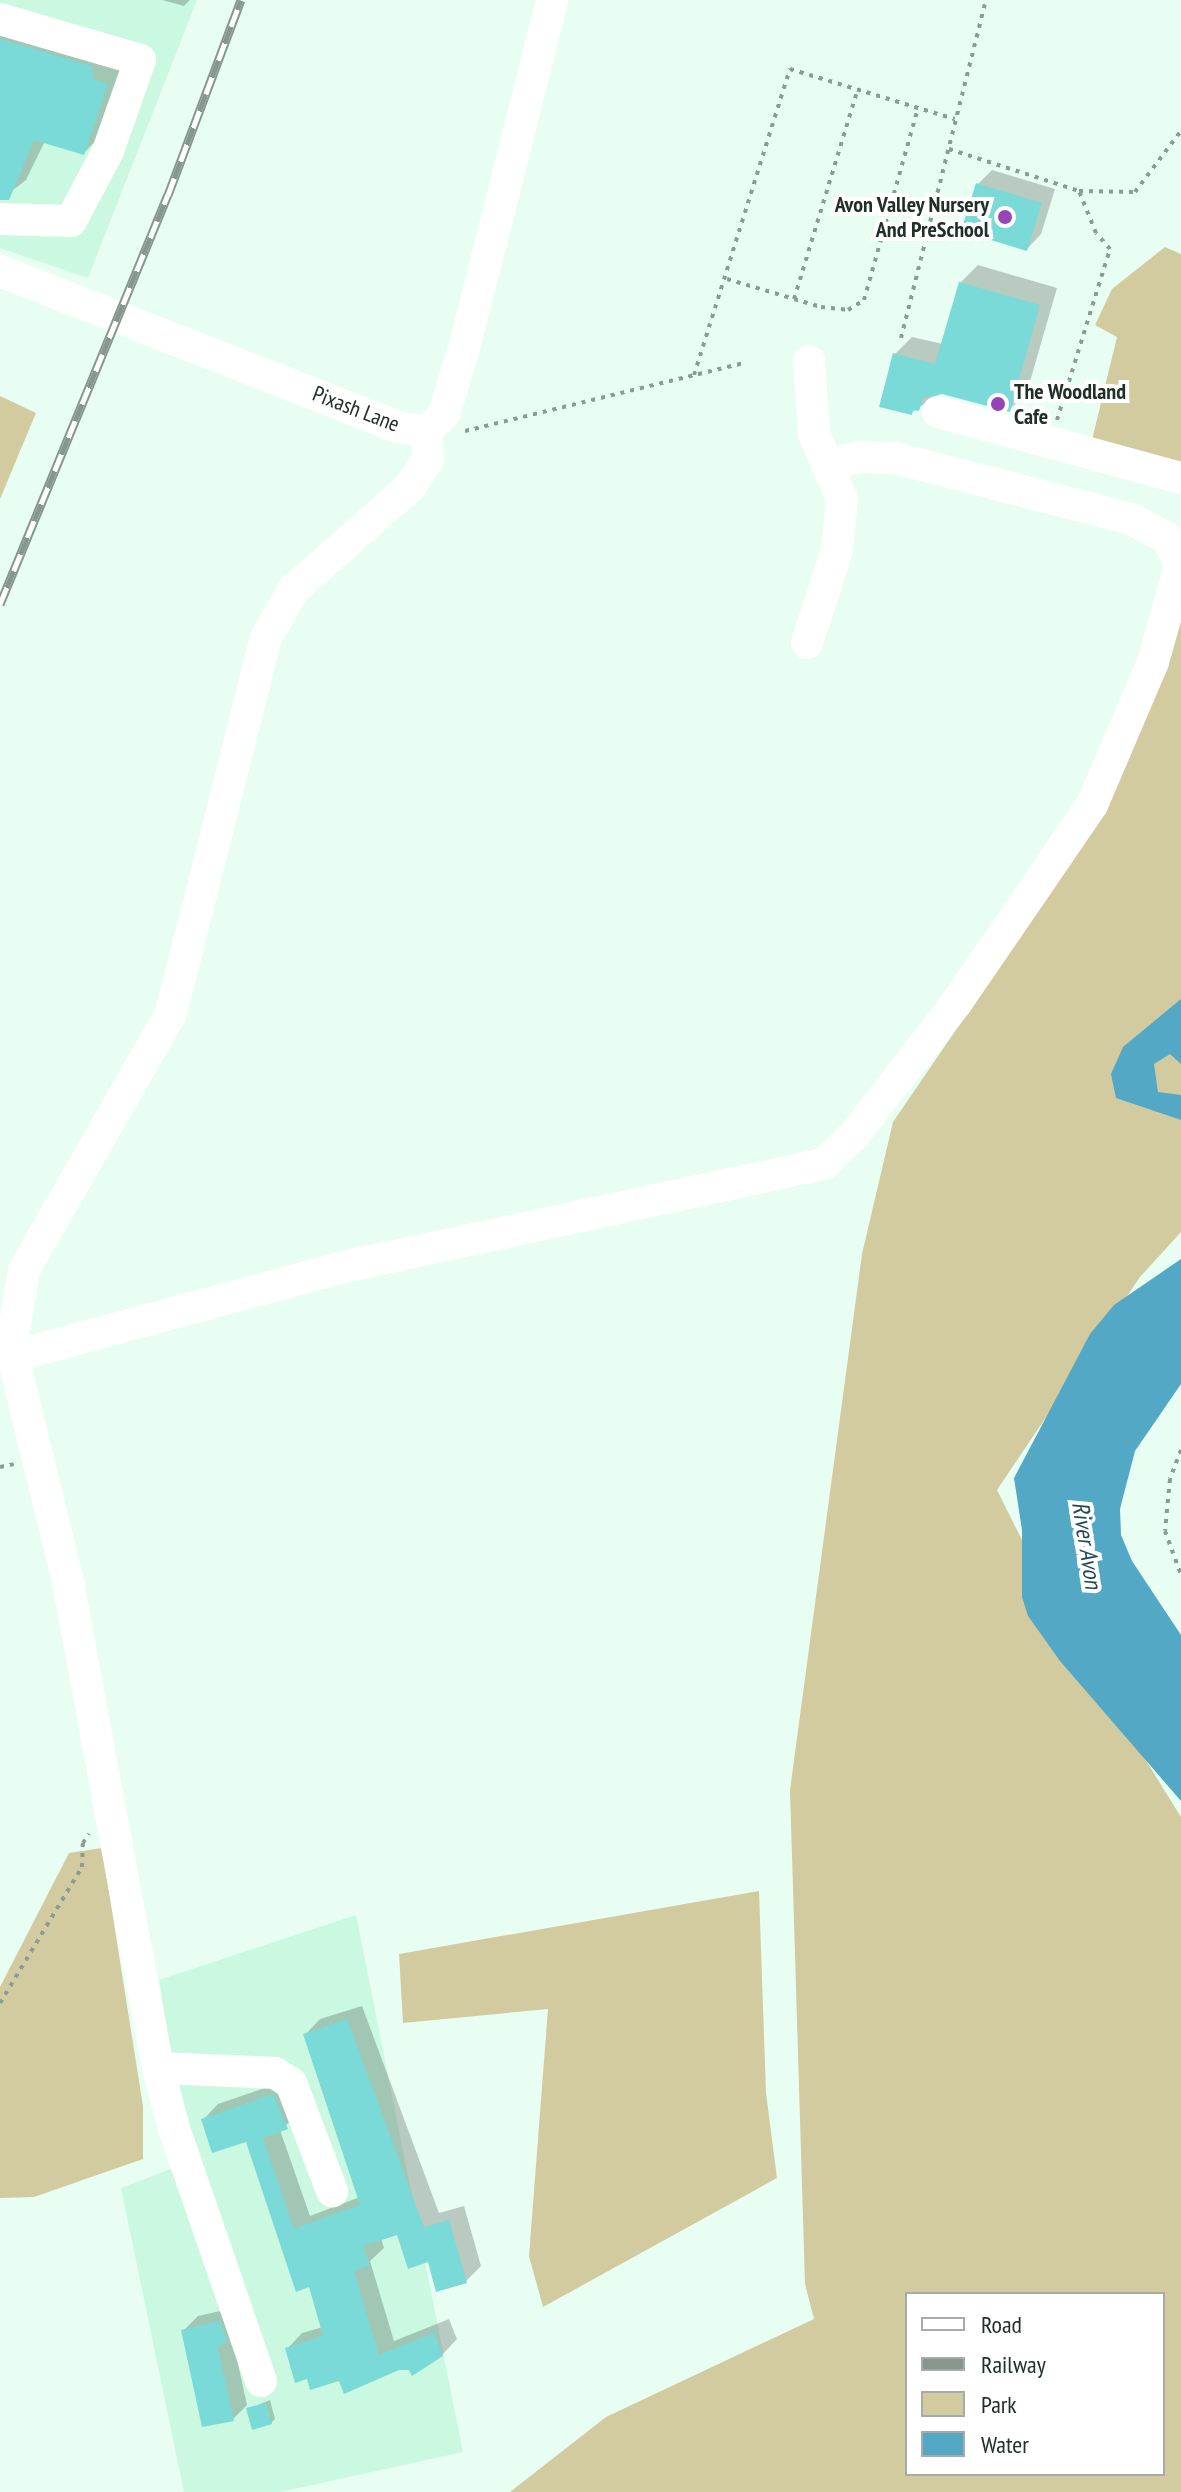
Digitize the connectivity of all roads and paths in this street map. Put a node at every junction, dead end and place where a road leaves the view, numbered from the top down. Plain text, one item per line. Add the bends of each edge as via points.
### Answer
1 (552, 0) edge
2 (986, 0) edge
3 (0, 19) edge
4 (858, 89) junction
5 (918, 108) junction
6 (955, 119) junction
7 (1181, 131) edge
8 (949, 149) junction
9 (1079, 191) junction
10 (0, 219) edge
11 (0, 271) edge
12 (727, 279) junction
13 (794, 299) junction
14 (901, 338) dead end
15 (809, 361) dead end
16 (744, 363) dead end
17 (694, 375) junction
18 (938, 412) dead end
19 (427, 431) junction
20 (1050, 442) junction
21 (828, 465) junction
22 (1181, 478) edge
23 (1181, 563) edge
24 (807, 643) dead end
25 (11, 1348) junction
26 (1181, 1450) edge
27 (1181, 1575) edge
28 (107, 1807) junction
29 (0, 2003) edge
30 (158, 2068) junction
31 (332, 2191) dead end
32 (261, 2381) dead end

1 - 19 street, Pixash Lane via 461,359 444,414
2 - 6 path
3 - 10 street via 140,60 108,151 71,221
4 - 5 path
4 - 12 path via 790,69
4 - 13 path
5 - 6 path
5 - 13 path via 864,300 848,310
6 - 8 path
7 - 9 path via 1135,192
8 - 9 path
8 - 14 path
9 - 20 path via 1096,233 1110,249
11 - 19 street, Pixash Lane via 401,428
12 - 13 path
12 - 17 path
15 - 21 street via 814,434
16 - 17 path
17 - 19 path via 465,431
18 - 20 street
19 - 25 street via 428,459 410,487 293,590 266,638 171,1013 24,1270
20 - 22 street
21 - 23 street via 860,457 895,458 1131,519 1167,538
21 - 24 street via 842,499 837,550
23 - 25 street via 1153,662 1092,805 957,1002 855,1134 824,1164 348,1266 29,1352
25 - 28 street via 69,1586
26 - 27 path via 1170,1479 1165,1531
28 - 29 path via 83,1843 82,1867
28 - 30 street
30 - 31 street via 275,2073 291,2083
30 - 32 street

